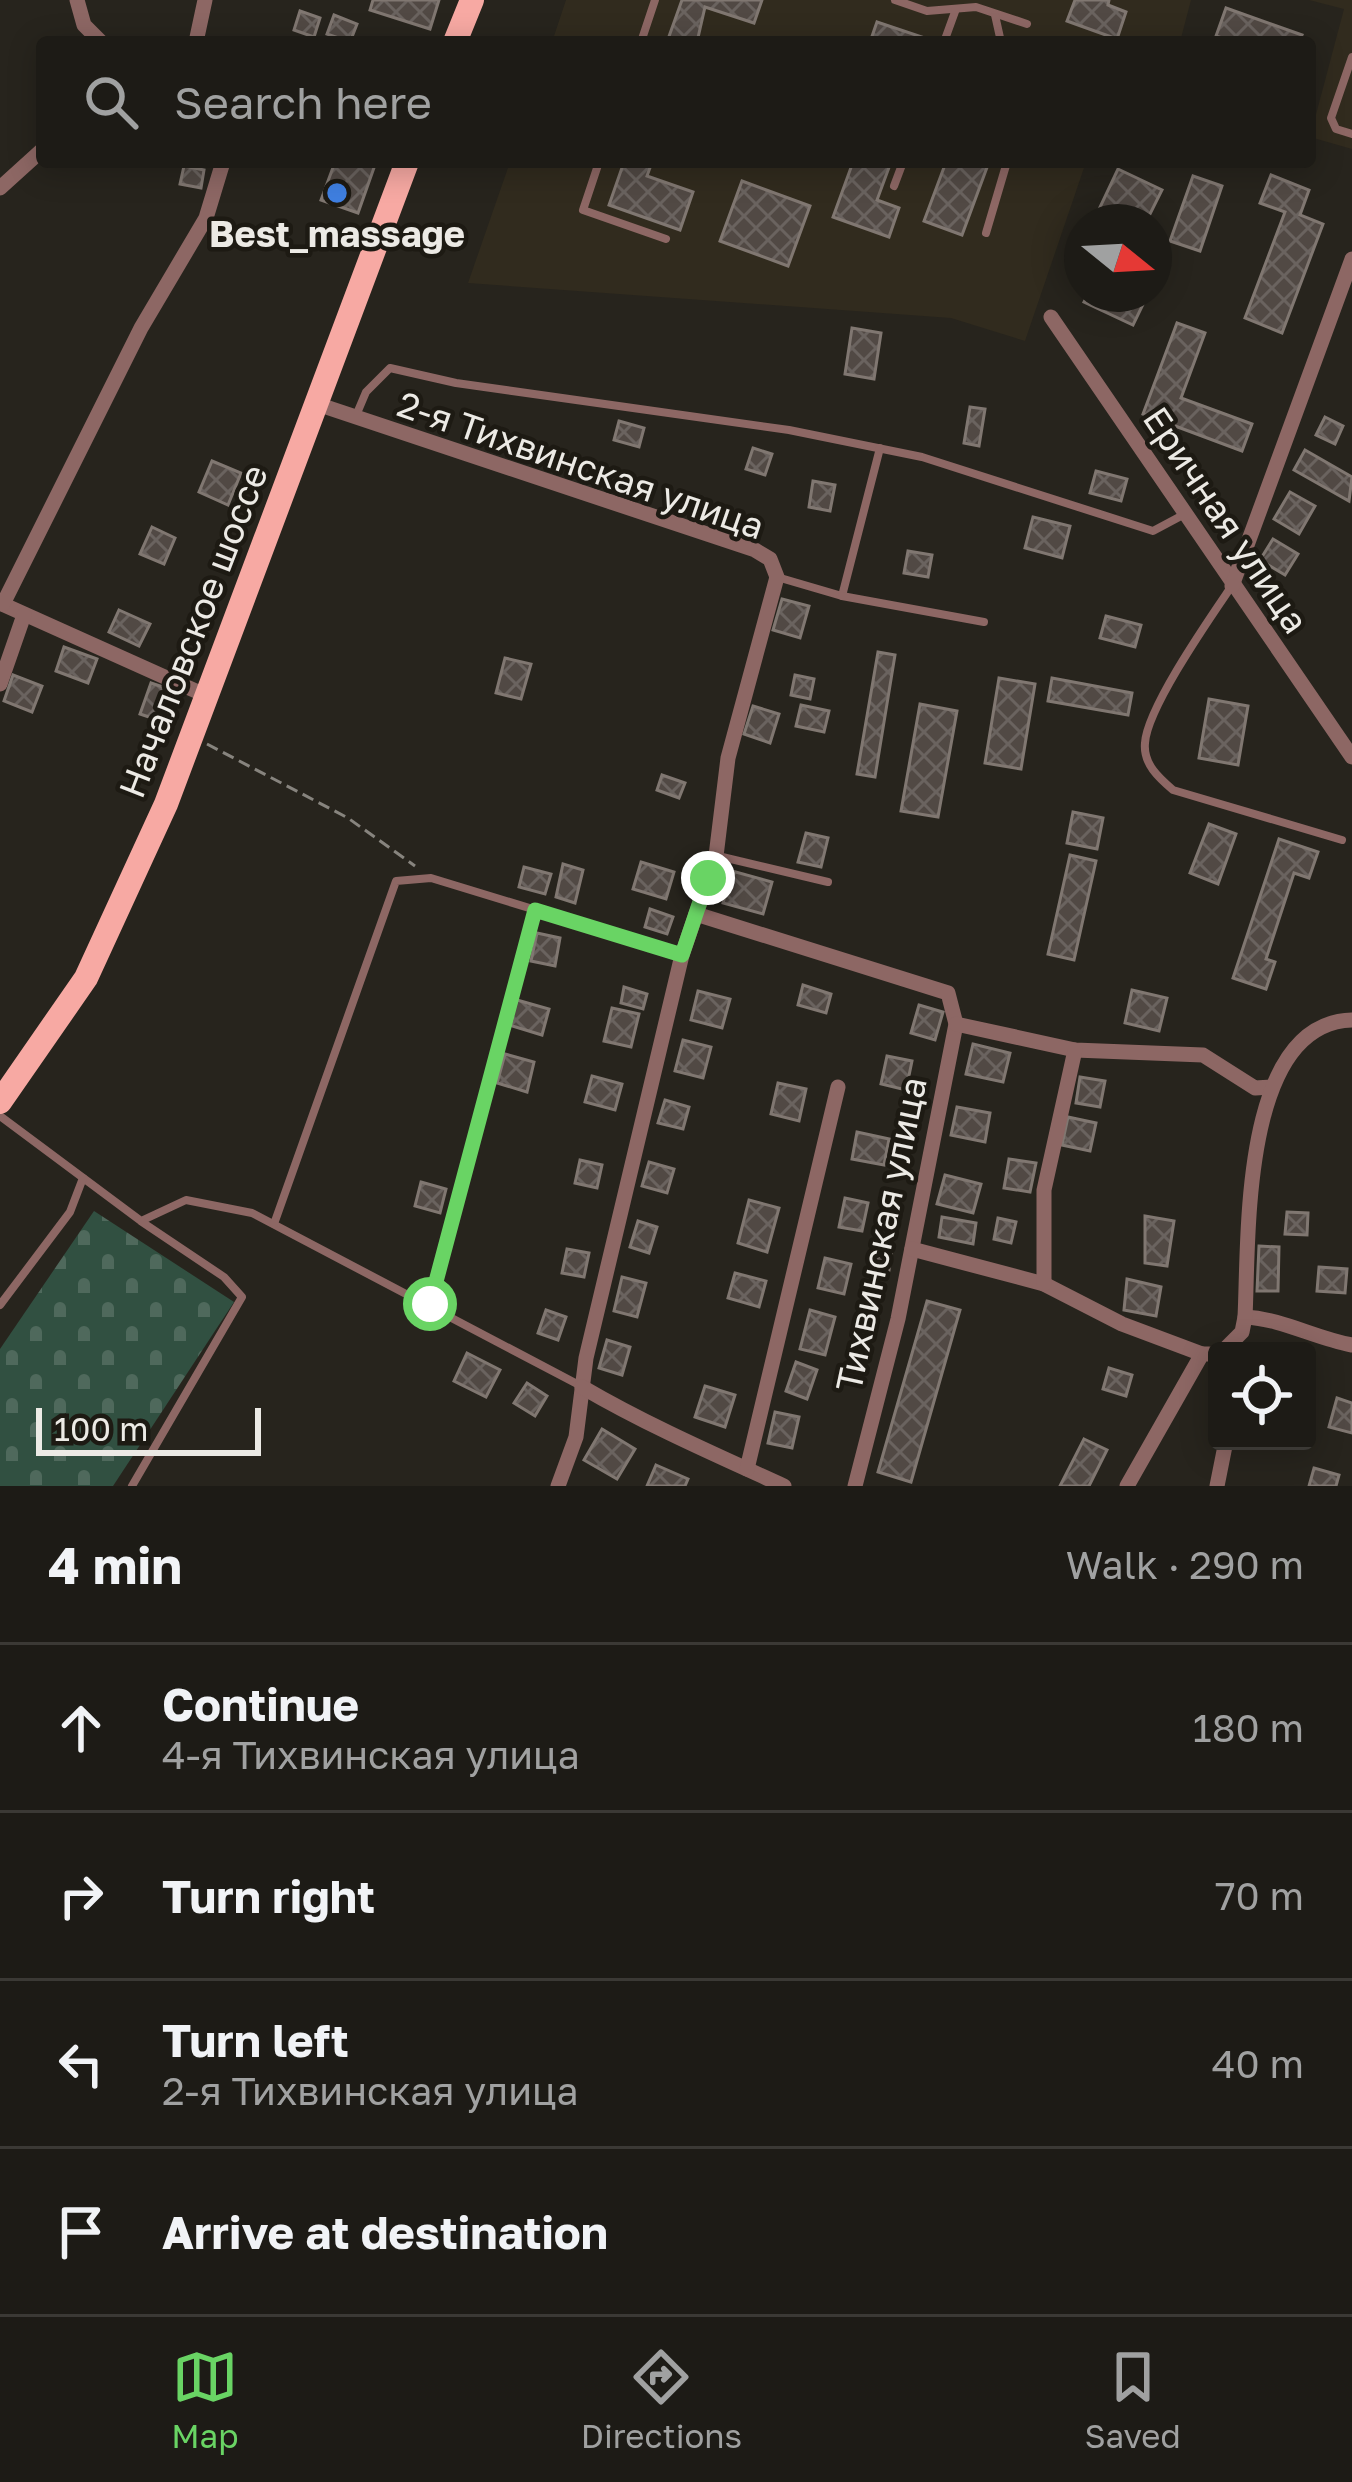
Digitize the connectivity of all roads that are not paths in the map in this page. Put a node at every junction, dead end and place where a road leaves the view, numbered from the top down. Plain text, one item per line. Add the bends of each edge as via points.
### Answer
1 (77, 0) edge
2 (205, 0) edge
3 (472, 0) edge
4 (656, 0) edge
5 (895, 0) edge
6 (956, 9) junction
7 (995, 14) junction
8 (1027, 24) dead end
9 (95, 36) edge
10 (197, 36) edge
11 (457, 36) edge
12 (643, 36) edge
13 (946, 36) edge
14 (1000, 36) edge
15 (1352, 57) edge
16 (1352, 134) edge
17 (36, 156) edge
18 (221, 168) edge
19 (405, 168) edge
20 (597, 168) edge
21 (901, 168) edge
22 (1005, 168) edge
23 (894, 186) dead end
24 (1, 190) edge
25 (986, 233) dead end
26 (666, 239) dead end
27 (1350, 270) edge
28 (1051, 316) dead end
29 (317, 404) junction
30 (355, 420) junction
31 (880, 448) junction
32 (1184, 514) junction
33 (777, 578) junction
34 (1232, 586) junction
35 (842, 596) junction
36 (1, 604) edge
37 (24, 615) junction
38 (984, 622) dead end
39 (0, 684) edge
40 (207, 696) junction
41 (1352, 757) edge
42 (1342, 841) dead end
43 (716, 856) junction
44 (829, 882) dead end
45 (535, 910) junction
46 (696, 914) junction
47 (682, 955) junction
48 (1352, 1020) edge
49 (956, 1024) junction
50 (1075, 1050) junction
51 (838, 1087) dead end
52 (1272, 1087) junction
53 (0, 1102) edge
54 (0, 1116) edge
55 (83, 1178) junction
56 (141, 1221) junction
57 (274, 1224) junction
58 (912, 1249) junction
59 (1044, 1284) junction
60 (430, 1304) junction
61 (0, 1305) edge
62 (1245, 1317) junction
63 (1228, 1342) edge
64 (1352, 1345) edge
65 (1208, 1347) edge
66 (1208, 1371) edge
67 (582, 1387) junction
68 (1224, 1450) edge
69 (748, 1469) junction
70 (132, 1486) edge
71 (557, 1486) edge
72 (784, 1486) edge
73 (855, 1486) edge
74 (1127, 1486) edge
75 (1217, 1486) edge

1 - 9 street
2 - 10 street
3 - 11 main road
4 - 12 lane
5 - 6 lane via 927,11
6 - 7 lane
6 - 13 lane
7 - 8 lane
7 - 14 lane
15 - 16 lane via 1331,118
17 - 24 street
18 - 36 street via 206,218
19 - 29 main road, Началовское шоссе
20 - 26 lane via 583,210
21 - 23 lane
22 - 25 lane
27 - 34 street
28 - 32 street, Еричная улица
29 - 30 street, 2-я Тихвинская улица
29 - 40 main road, Началовское шоссе
30 - 31 lane via 366,392 390,368
30 - 33 street, 2-я Тихвинская улица via 755,550 770,559
31 - 32 lane via 1153,531
31 - 35 lane
32 - 34 street, Еричная улица
33 - 35 lane
33 - 43 street, 2-я Тихвинская улица via 728,758
34 - 41 street, Еричная улица
34 - 42 lane via 1144,744 1153,772 1173,790
35 - 38 lane
36 - 37 street
37 - 39 street
37 - 40 street
40 - 53 main road, Началовское шоссе via 86,978
43 - 44 lane
43 - 46 street, 2-я Тихвинская улица
45 - 47 lane
45 - 57 lane via 431,878 396,881
45 - 60 lane
46 - 47 street, 2-я Тихвинская улица
46 - 49 street, Тихвинская улица via 948,993
47 - 67 street, 2-я Тихвинская улица
48 - 52 street via 1330,1021 1306,1038
49 - 50 street
49 - 58 street, Тихвинская улица
50 - 52 street via 1203,1055 1255,1088
50 - 59 street via 1044,1190
51 - 69 street
52 - 62 street via 1254,1138
54 - 55 lane
55 - 56 lane
55 - 61 lane via 70,1212
56 - 57 lane via 186,1200
56 - 70 lane via 242,1297
57 - 60 lane
58 - 59 street
58 - 73 street, Тихвинская улица
59 - 65 street via 1122,1324
60 - 67 lane
62 - 63 street
62 - 64 street
66 - 74 street
67 - 69 street
67 - 71 street, 2-я Тихвинская улица via 576,1437
68 - 75 street
69 - 72 street

